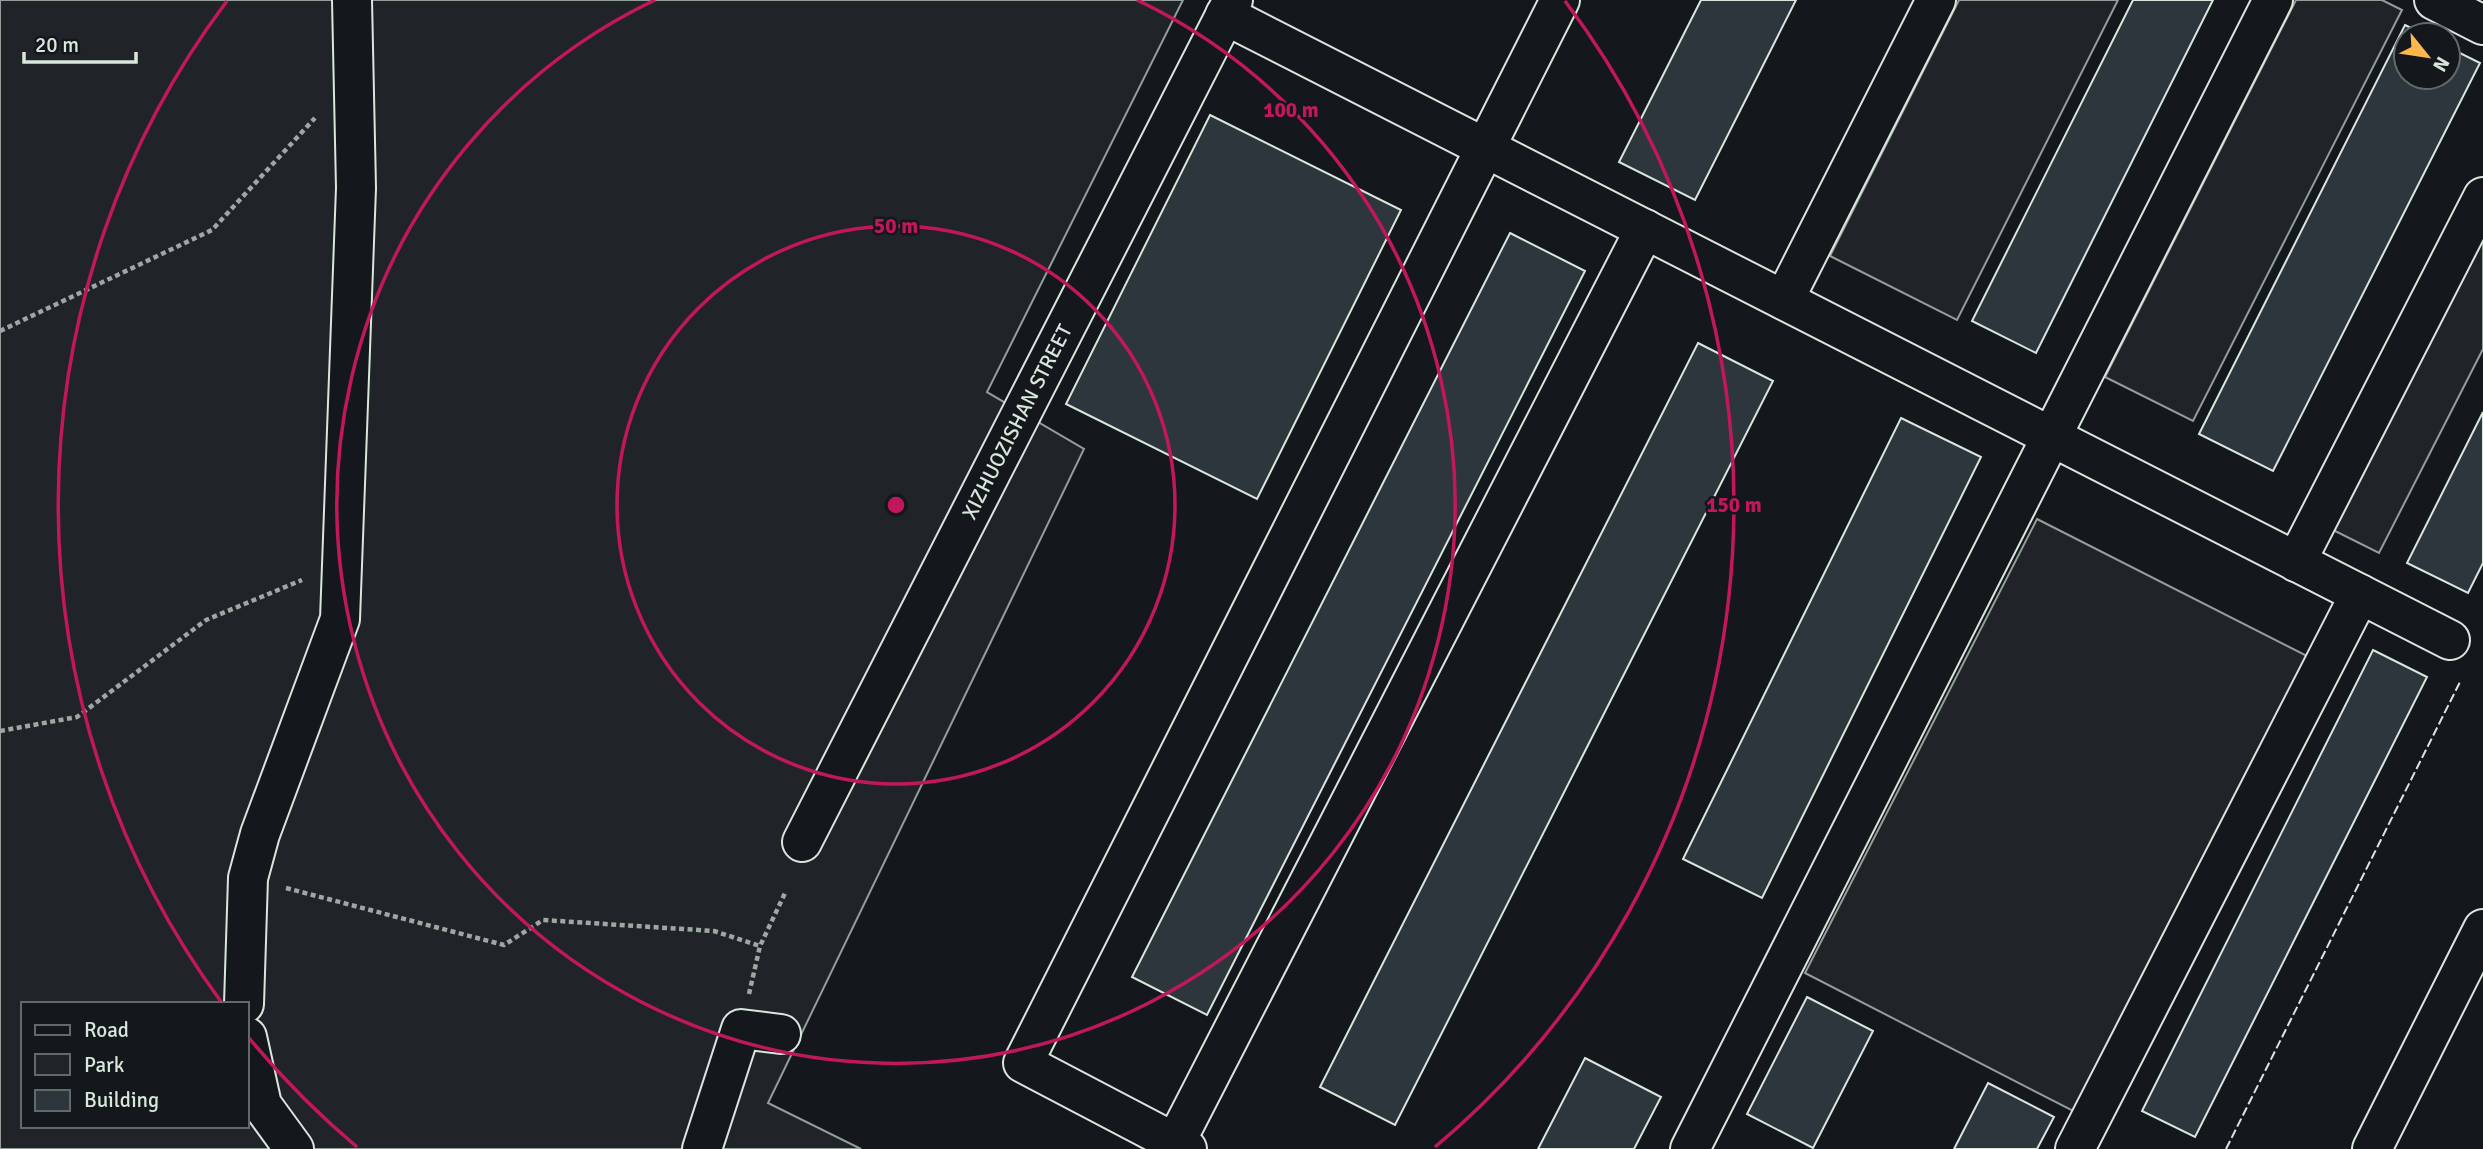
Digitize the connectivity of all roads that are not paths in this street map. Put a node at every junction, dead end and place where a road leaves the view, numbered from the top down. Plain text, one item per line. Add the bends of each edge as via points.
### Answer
1 (352, 0) edge
2 (1560, 0) edge
3 (1936, 0) edge
4 (2273, 0) edge
5 (2434, 0) edge
6 (1229, 8) edge
7 (2483, 25) edge
8 (1485, 148) junction
9 (2483, 197) edge
10 (1645, 229) junction
11 (1784, 300) junction
12 (2051, 436) junction
13 (2296, 562) junction
14 (2360, 594) junction
15 (2450, 640) dead end
16 (802, 842) dead end
17 (2483, 929) edge
18 (2483, 984) edge
19 (244, 1002) edge
20 (781, 1034) dead end
21 (248, 1042) edge
22 (1181, 1146) edge
23 (294, 1149) edge
24 (702, 1149) edge
25 (1690, 1149) edge
26 (2075, 1149) edge
27 (2372, 1149) edge
28 (2400, 1149) edge

1 - 19 street via 356,188 340,619 248,878
2 - 8 street
3 - 11 street
4 - 12 street
5 - 7 street
6 - 8 street
6 - 16 street, XIZHUOZISHAN STREET
8 - 10 street
8 - 22 street via 1023,1063
9 - 13 street
10 - 11 street
10 - 22 street
11 - 12 street
12 - 13 street
12 - 25 street
13 - 14 street
14 - 15 street
14 - 26 street
17 - 27 street
18 - 28 street
20 - 24 street via 741,1029
21 - 23 street via 262,1105

